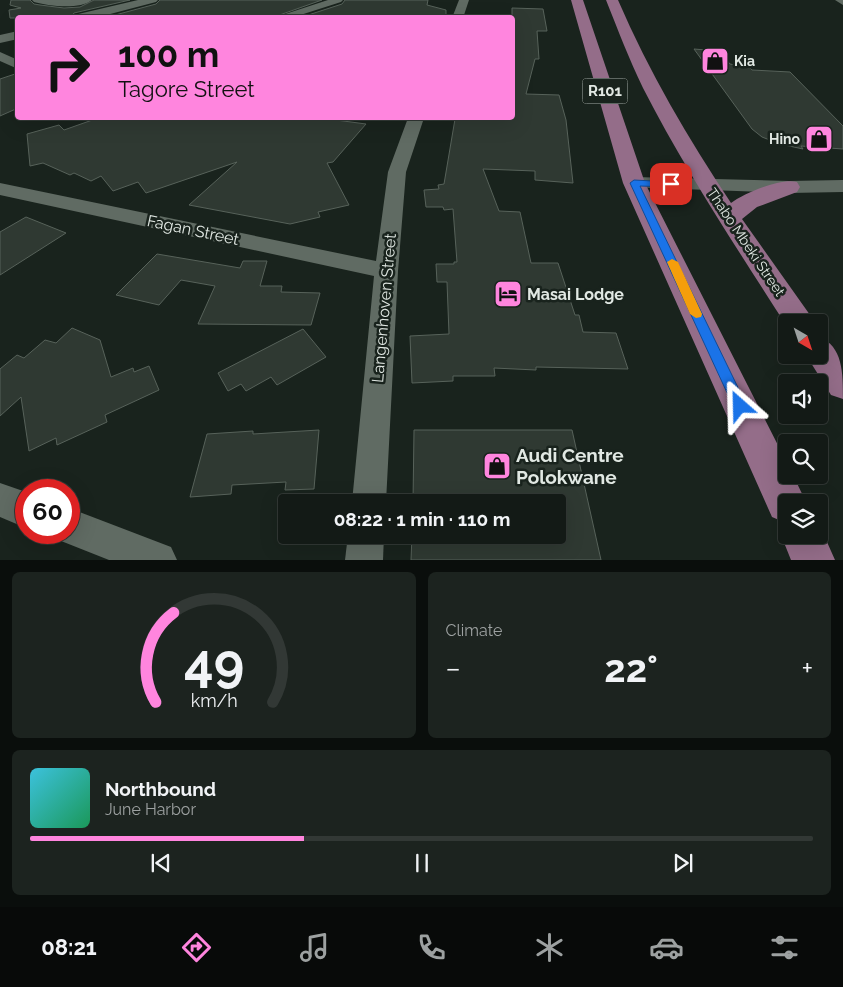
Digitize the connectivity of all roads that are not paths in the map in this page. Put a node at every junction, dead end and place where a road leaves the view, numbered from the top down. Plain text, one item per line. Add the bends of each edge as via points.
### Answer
1 (37, 0) edge
2 (88, 0) edge
3 (152, 0) edge
4 (164, 0) edge
5 (338, 0) edge
6 (464, 0) edge
7 (577, 0) edge
8 (612, 0) edge
9 (90, 15) edge
10 (103, 15) edge
11 (288, 15) edge
12 (458, 15) edge
13 (15, 35) edge
14 (0, 38) edge
15 (0, 56) edge
16 (15, 64) edge
17 (415, 120) edge
18 (634, 183) junction
19 (708, 186) junction
20 (842, 186) edge
21 (789, 187) junction
22 (0, 189) edge
23 (730, 219) junction
24 (386, 271) junction
25 (795, 314) edge
26 (828, 362) edge
27 (843, 385) edge
28 (370, 494) edge
29 (782, 494) edge
30 (0, 500) edge
31 (15, 506) edge
32 (80, 530) edge
33 (365, 544) edge
34 (806, 544) edge
35 (158, 560) edge
36 (364, 560) edge
37 (813, 560) edge

1 - 2 street via 56,4
3 - 9 street
4 - 10 street
5 - 11 street
6 - 12 street
7 - 18 main road, R101
8 - 19 main road, Thabo Mbeki Street / R101 via 634,54
13 - 14 street
15 - 16 street
17 - 24 street, Langenhoven Street via 396,172
18 - 19 street
18 - 29 main road, R101
19 - 21 street
19 - 23 main road, Thabo Mbeki Street / R101
20 - 21 street
21 - 23 main road via 743,205
22 - 24 street, Fagan Street
23 - 25 main road, Thabo Mbeki Street / R101
24 - 28 street, Langenhoven Street
26 - 27 main road
30 - 31 street
32 - 35 street
33 - 36 street
34 - 37 main road

